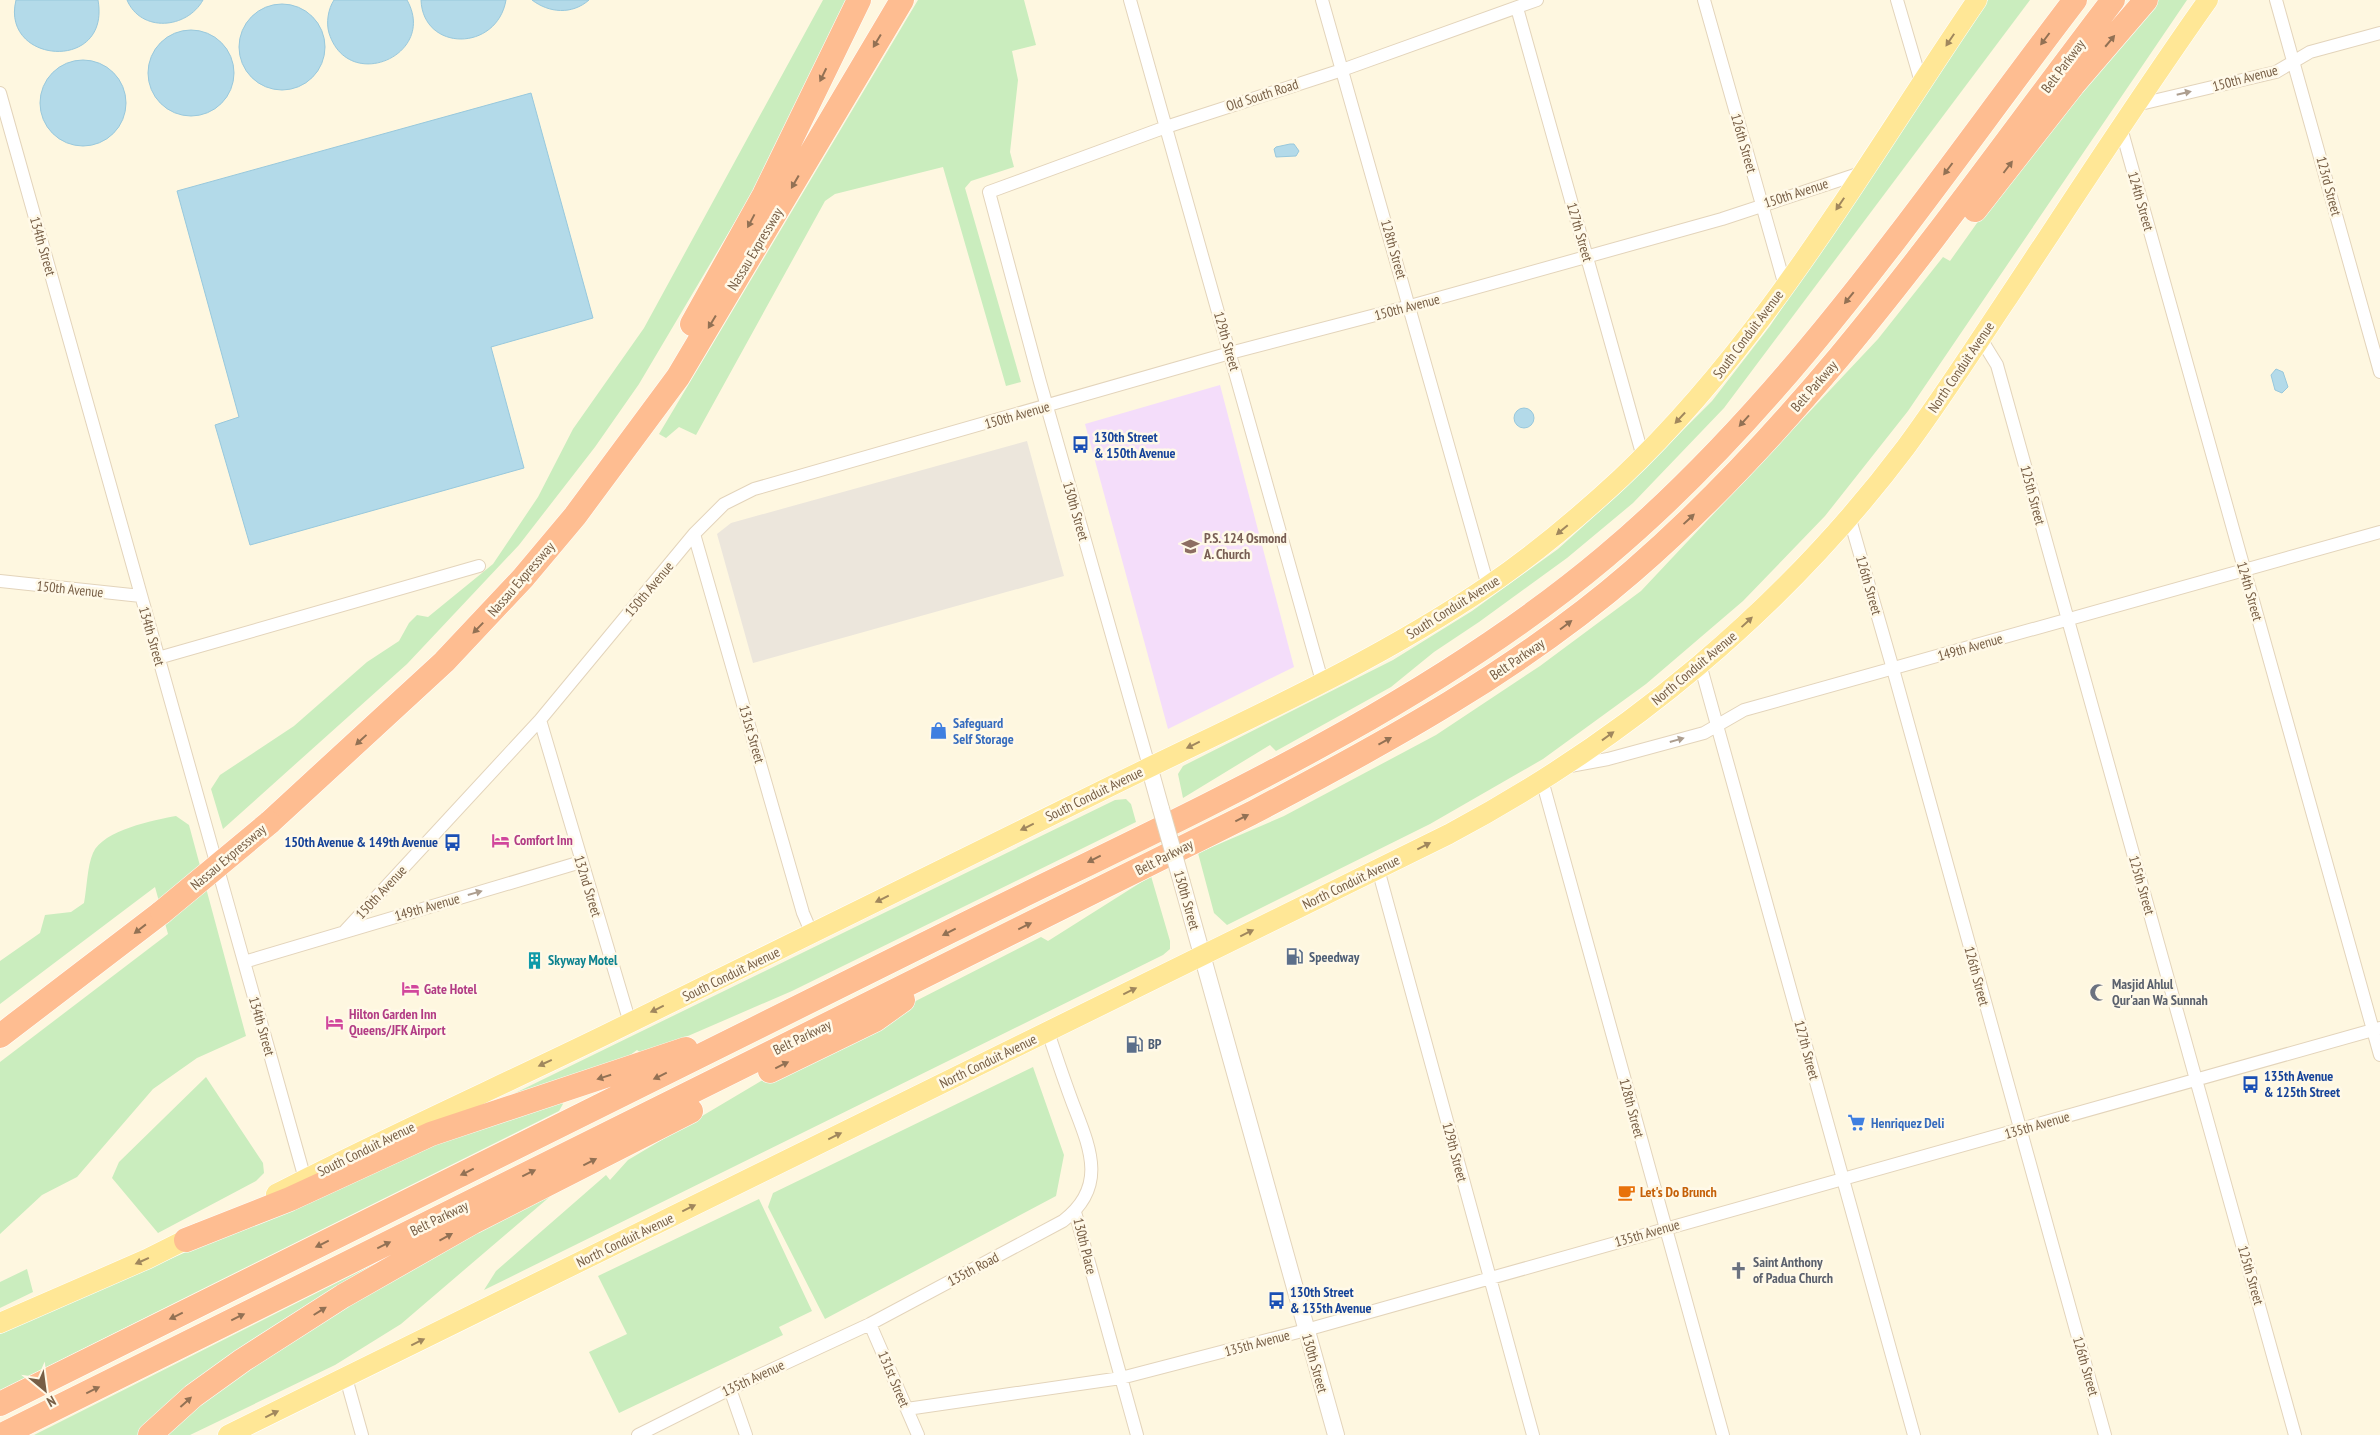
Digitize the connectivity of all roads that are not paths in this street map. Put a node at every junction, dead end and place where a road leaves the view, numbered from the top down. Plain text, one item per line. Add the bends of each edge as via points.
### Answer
1 (860, 0) edge
2 (902, 0) edge
3 (1130, 0) edge
4 (1322, 0) edge
5 (1536, 0) edge
6 (1704, 0) edge
7 (1896, 0) edge
8 (1977, 0) edge
9 (2075, 0) edge
10 (2113, 0) edge
11 (2146, 0) edge
12 (2208, 0) edge
13 (2276, 0) edge
14 (1517, 8) junction
15 (2380, 33) edge
16 (2294, 62) junction
17 (1342, 70) junction
18 (1921, 82) junction
19 (0, 93) edge
20 (2136, 105) junction
21 (1166, 126) junction
22 (2121, 128) junction
23 (1861, 172) junction
24 (989, 192) joint
25 (1762, 204) junction
26 (1587, 257) junction
27 (1786, 286) junction
28 (1410, 306) junction
29 (1858, 333) junction
30 (1981, 339) junction
31 (1230, 353) junction
32 (2380, 372) edge
33 (1047, 406) junction
34 (1643, 457) junction
35 (589, 497) junction
36 (1849, 516) junction
37 (2380, 532) edge
38 (694, 534) junction
39 (479, 566) dead end
40 (2244, 570) junction
41 (0, 581) edge
42 (1488, 586) junction
43 (141, 596) junction
44 (2067, 620) junction
45 (158, 658) junction
46 (1700, 664) junction
47 (1893, 669) junction
48 (1322, 681) junction
49 (540, 720) junction
50 (1718, 725) junction
51 (1150, 766) junction
52 (1562, 768) junction
53 (1542, 780) junction
54 (581, 862) junction
55 (1378, 869) junction
56 (344, 932) junction
57 (812, 934) junction
58 (117, 947) junction
59 (982, 948) junction
60 (1203, 955) junction
61 (244, 962) junction
62 (782, 1015) junction
63 (0, 1020) edge
64 (630, 1023) junction
65 (2376, 1029) edge
66 (1048, 1032) junction
67 (0, 1036) edge
68 (2380, 1055) edge
69 (2196, 1080) junction
70 (2019, 1130) junction
71 (1842, 1178) junction
72 (305, 1179) junction
73 (1075, 1212) junction
74 (1665, 1228) junction
75 (186, 1240) junction
76 (1489, 1278) junction
77 (0, 1323) edge
78 (870, 1324) junction
79 (1306, 1330) junction
80 (346, 1378) junction
81 (1121, 1378) junction
82 (730, 1389) junction
83 (0, 1404) edge
84 (907, 1409) junction
85 (2, 1435) edge
86 (150, 1435) edge
87 (228, 1435) edge
88 (362, 1435) edge
89 (638, 1435) edge
90 (746, 1435) edge
91 (918, 1435) edge
92 (1137, 1435) edge
93 (1336, 1435) edge
94 (1533, 1435) edge
95 (1723, 1435) edge
96 (1914, 1435) edge
97 (2105, 1435) edge
98 (2296, 1435) edge

1 -> 35 highway via 742,238
2 -> 35 highway, Nassau Expressway via 678,377
3 - 21 street, 129th Street
4 - 17 street, 128th Street
5 - 14 street, Old South Road
6 - 25 street, 126th Street
7 - 18 street
8 -> 18 main road, South Conduit Avenue
9 -> 62 highway, Belt Parkway via 1894,242 1787,372 1712,456 1651,516 1550,601 1449,670 1310,750
10 - 29 highway, Belt Parkway via 1934,238
29 -> 11 highway via 1979,206 2073,85
12 - 20 main road, North Conduit Avenue
13 - 16 street, 123rd Street
14 - 17 street, Old South Road
14 - 26 street, 127th Street
15 - 16 street, 150th Avenue via 2310,52
20 -> 16 street, 150th Avenue via 2276,72
16 - 32 street, 123rd Street
17 - 21 street, Old South Road
17 - 28 street, 128th Street
18 - 23 main road, South Conduit Avenue
19 - 43 street, 134th Street
20 - 22 main road, North Conduit Avenue
21 - 24 street, Old South Road
21 - 31 street, 129th Street
22 - 30 main road, North Conduit Avenue
22 - 40 street, 124th Street
23 - 25 street, 150th Avenue
23 -> 27 main road, South Conduit Avenue
24 - 33 street, 130th Street
25 - 26 street, 150th Avenue via 1722,219
25 - 27 street, 126th Street
26 - 28 street, 150th Avenue
26 - 34 street, 127th Street
27 -> 34 main road, South Conduit Avenue via 1723,369
28 - 31 street, 150th Avenue
28 - 42 street, 128th Street
59 -> 29 highway, Belt Parkway via 1304,786 1433,713 1535,648 1623,579 1697,512 1767,439
30 - 36 main road, North Conduit Avenue via 1906,447
30 - 44 street, 125th Street via 1997,365
31 - 33 street, 150th Avenue
31 - 48 street, 129th Street
33 - 38 street, 150th Avenue via 754,489 724,504
33 - 51 street, 130th Street
34 -> 42 main road, South Conduit Avenue via 1555,536
35 -> 58 highway, Nassau Expressway, bridge via 523,578 451,656 269,823
46 -> 36 main road, North Conduit Avenue via 1776,595
36 - 47 street, 126th Street
37 - 40 street, 149th Avenue
38 - 49 street, 150th Avenue
38 - 57 street, 131st Street via 803,913
39 - 45 street
40 - 44 street, 149th Avenue
40 - 65 street, 124th Street
41 - 43 street, 150th Avenue
42 - 48 main road, South Conduit Avenue via 1412,633
43 - 45 street, 134th Street
44 - 47 street, 149th Avenue
44 - 69 street, 125th Street
45 - 61 street, 134th Street
46 - 50 street, 127th Street
52 -> 46 main road, North Conduit Avenue via 1632,719
47 - 50 street, 149th Avenue via 1744,710
47 - 70 street, 126th Street
48 -> 51 main road, South Conduit Avenue
49 - 54 street, 132nd Street
49 - 56 street, 150th Avenue
52 -> 50 street, 149th Avenue via 1618,757 1704,733
50 - 71 street, 127th Street
51 -> 57 main road, South Conduit Avenue
51 - 60 street, 130th Street, bridge
52 - 53 main road, North Conduit Avenue
55 -> 53 main road, North Conduit Avenue via 1472,822
53 - 74 street, 128th Street
56 -> 54 street, 149th Avenue
54 - 64 street, 132nd Street
60 -> 55 main road, North Conduit Avenue
55 - 76 street, 129th Street
56 - 61 street, 149th Avenue
57 -> 64 main road, South Conduit Avenue
58 - 63 highway
58 - 67 highway, Nassau Expressway
85 -> 59 highway, Belt Parkway
86 -> 59 highway via 242,1360 408,1258 622,1146 875,1020
66 -> 60 main road, North Conduit Avenue
60 - 79 street, 130th Street
61 - 72 street, 134th Street
62 -> 75 highway via 431,1134 290,1199
62 -> 83 highway, Belt Parkway
64 -> 72 main road, South Conduit Avenue
65 - 68 street, 124th Street
65 - 69 street, 135th Avenue
66 - 73 street, 130th Place via 1090,1149 1090,1183 1082,1205
80 -> 66 main road, North Conduit Avenue
69 - 70 street, 135th Avenue
69 - 98 street, 125th Street
70 - 71 street, 135th Avenue
70 - 97 street, 126th Street
71 - 74 street, 135th Avenue
71 - 96 street, 127th Street
72 - 75 main road, South Conduit Avenue
73 - 78 street, 135th Road
73 - 81 street, 130th Place
74 - 76 street, 135th Avenue
74 - 95 street, 128th Street
75 -> 77 main road, South Conduit Avenue
76 - 79 street, 135th Avenue
76 - 94 street, 129th Street
78 - 82 street, 135th Avenue
78 - 84 street, 131st Street
79 - 81 street, 135th Avenue
79 - 93 street, 130th Street
87 -> 80 main road, North Conduit Avenue
80 - 88 street
81 - 84 street, 135th Avenue
81 - 92 street, 130th Place
82 - 89 street, 135th Avenue
82 - 90 street
84 - 91 street, 131st Street

